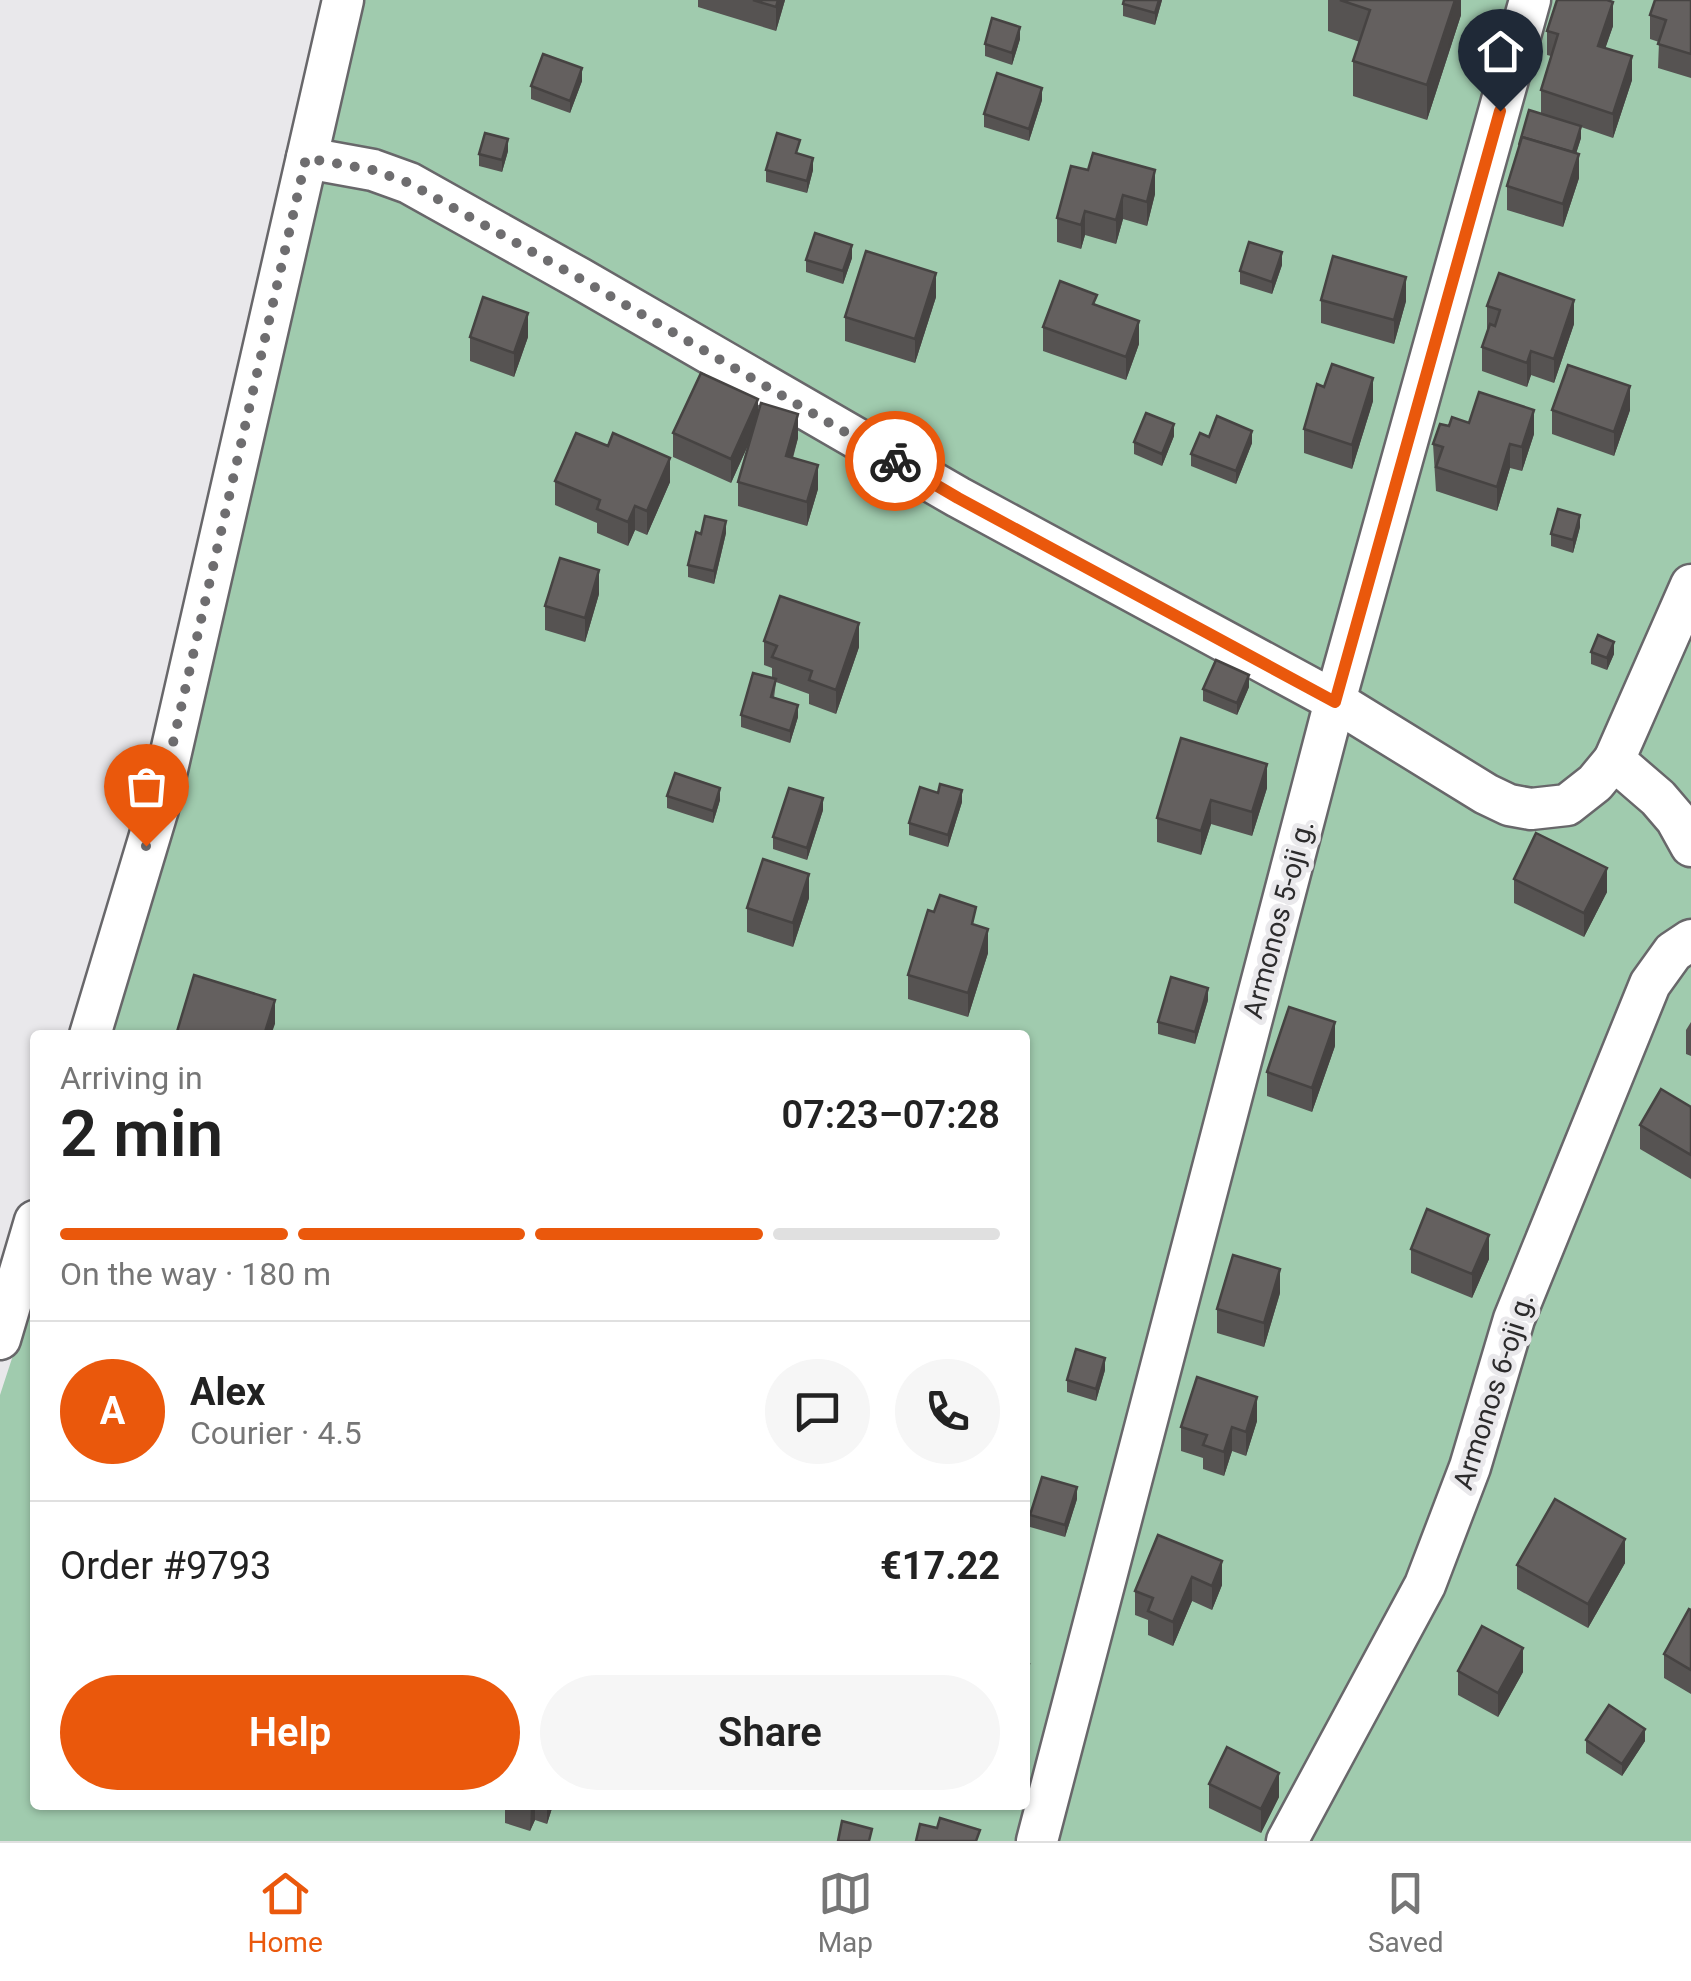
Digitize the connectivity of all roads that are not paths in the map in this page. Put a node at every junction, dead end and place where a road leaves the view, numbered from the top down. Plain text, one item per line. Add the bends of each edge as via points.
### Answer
1 (343, 0) edge
2 (1530, 0) edge
3 (306, 158) junction
4 (1691, 585) edge
5 (1335, 702) junction
6 (1614, 760) junction
7 (1691, 846) edge
8 (1691, 940) edge
9 (92, 1030) edge
10 (30, 1238) edge
11 (0, 1339) edge
12 (1037, 1841) edge
13 (1286, 1841) edge

1 - 3 street
2 - 5 street, Armonos 5-oji g.
3 - 5 street via 409,183 958,498
3 - 9 street via 158,809
4 - 6 street
5 - 6 street via 1509,805 1567,806
5 - 12 street, Armonos 5-oji g.
6 - 7 street via 1676,818
8 - 13 street, Armonos 6-oji g. via 1650,984 1514,1320 1470,1467 1425,1585
10 - 11 street

